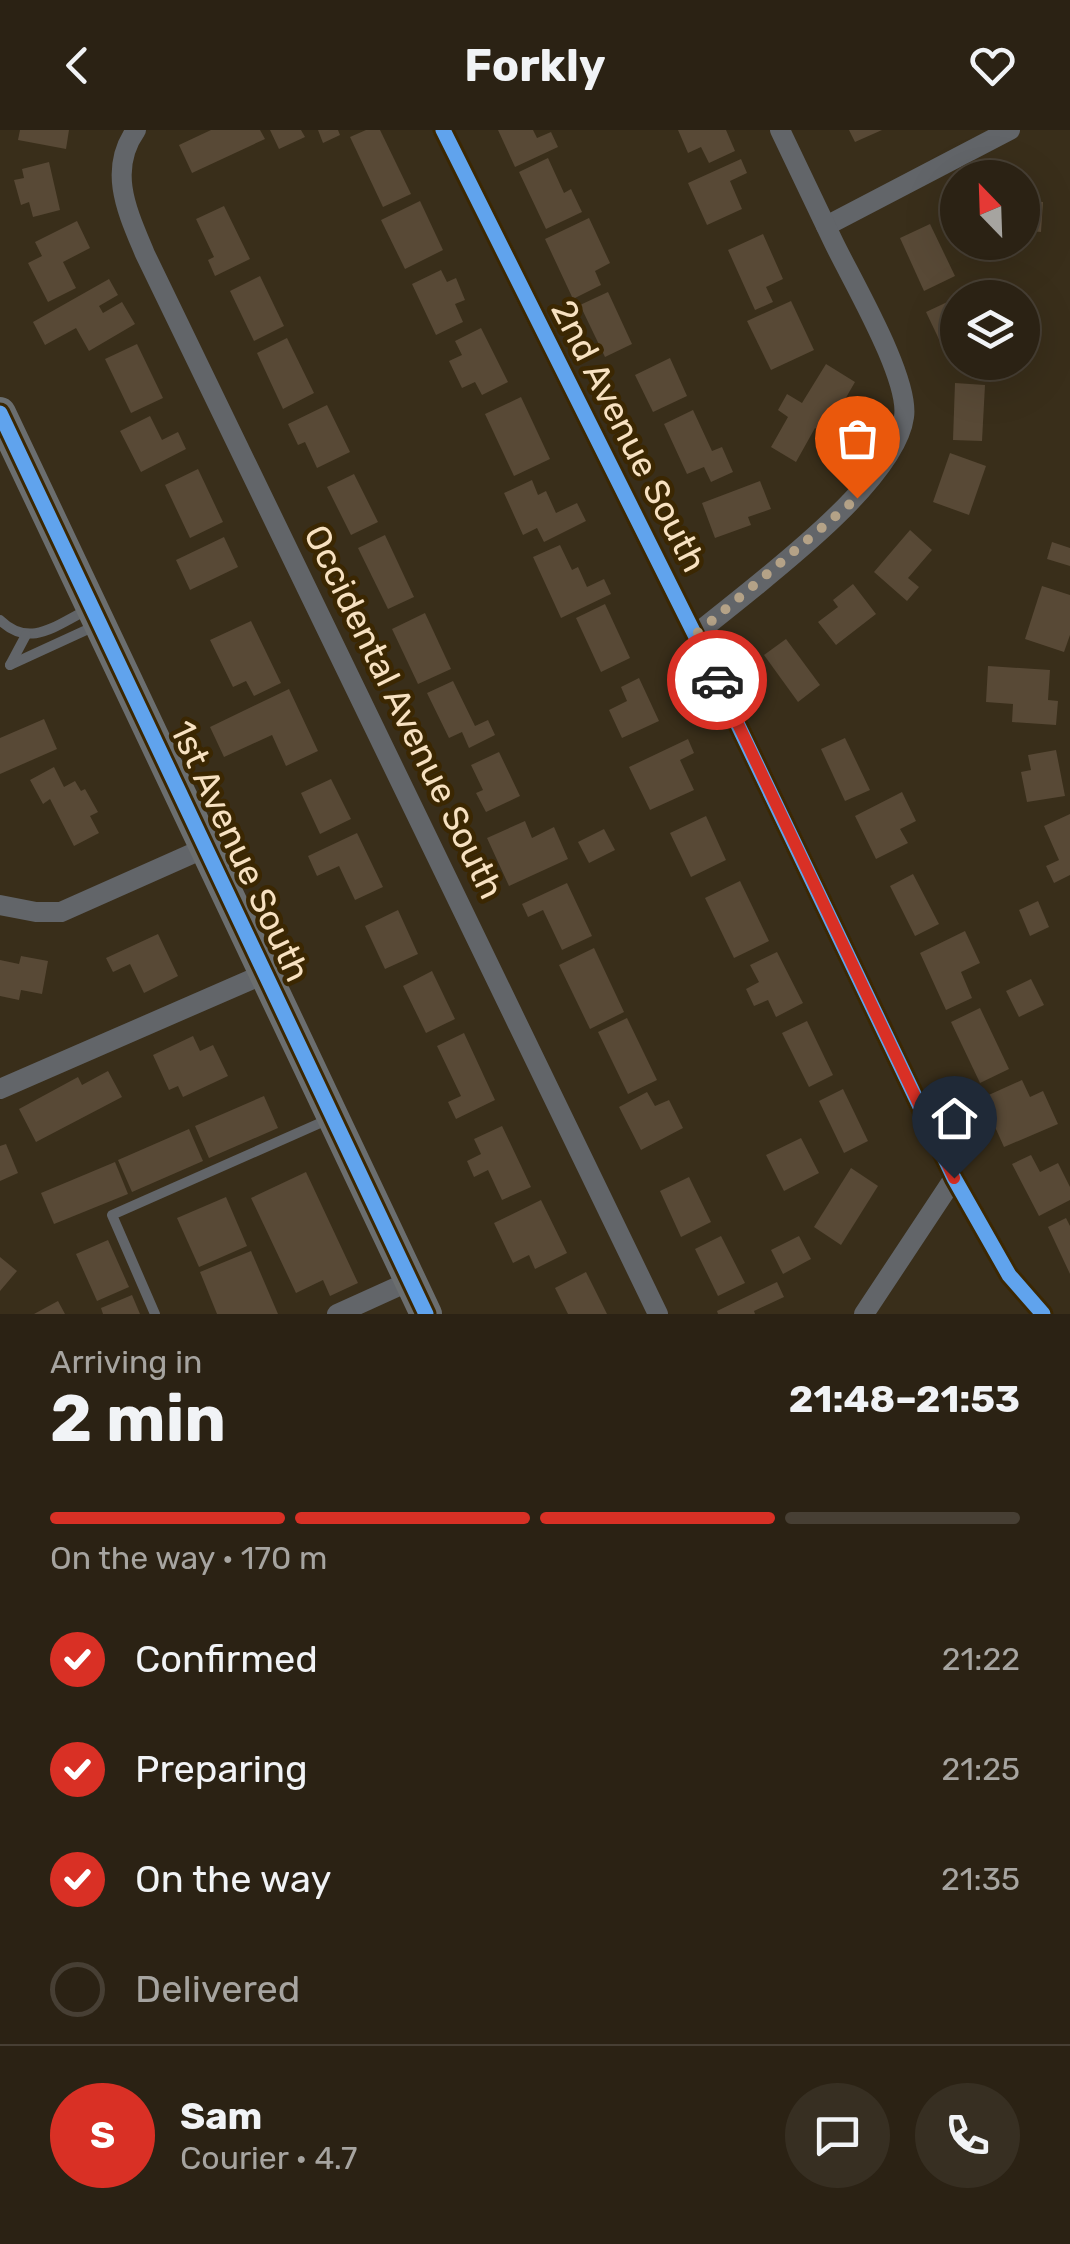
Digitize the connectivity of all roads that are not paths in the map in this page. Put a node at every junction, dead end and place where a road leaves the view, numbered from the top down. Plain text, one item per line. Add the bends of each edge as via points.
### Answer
1 (442, 130) edge
2 (780, 130) edge
3 (1010, 130) edge
4 (134, 131) edge
5 (826, 226) junction
6 (0, 413) edge
7 (96, 616) junction
8 (0, 620) edge
9 (26, 635) junction
10 (695, 635) junction
11 (0, 656) edge
12 (10, 665) junction
13 (205, 848) junction
14 (0, 905) edge
15 (264, 974) junction
16 (0, 1089) edge
17 (332, 1117) junction
18 (954, 1178) junction
19 (410, 1281) junction
20 (1037, 1309) edge
21 (155, 1314) edge
22 (337, 1314) edge
23 (426, 1314) edge
24 (658, 1314) edge
25 (864, 1314) edge

1 - 10 street, 2nd Avenue South
2 - 5 street
3 - 5 street
4 - 24 street, Occidental Avenue South via 121,158 120,184 145,254
5 - 10 street via 902,392 901,432 857,498
6 - 7 main road, 1st Avenue South
7 - 9 lane
7 - 12 lane
7 - 13 main road, 1st Avenue South
8 - 9 lane
9 - 12 lane
10 - 18 street, 2nd Avenue South
11 - 12 lane
13 - 14 street via 61,912
13 - 15 main road, 1st Avenue South
15 - 16 street
15 - 17 main road, 1st Avenue South
17 - 19 main road, 1st Avenue South
17 - 21 lane via 112,1216
18 - 20 street, 2nd Avenue South via 1009,1275
18 - 25 street
19 - 22 street
19 - 23 main road, 1st Avenue South

